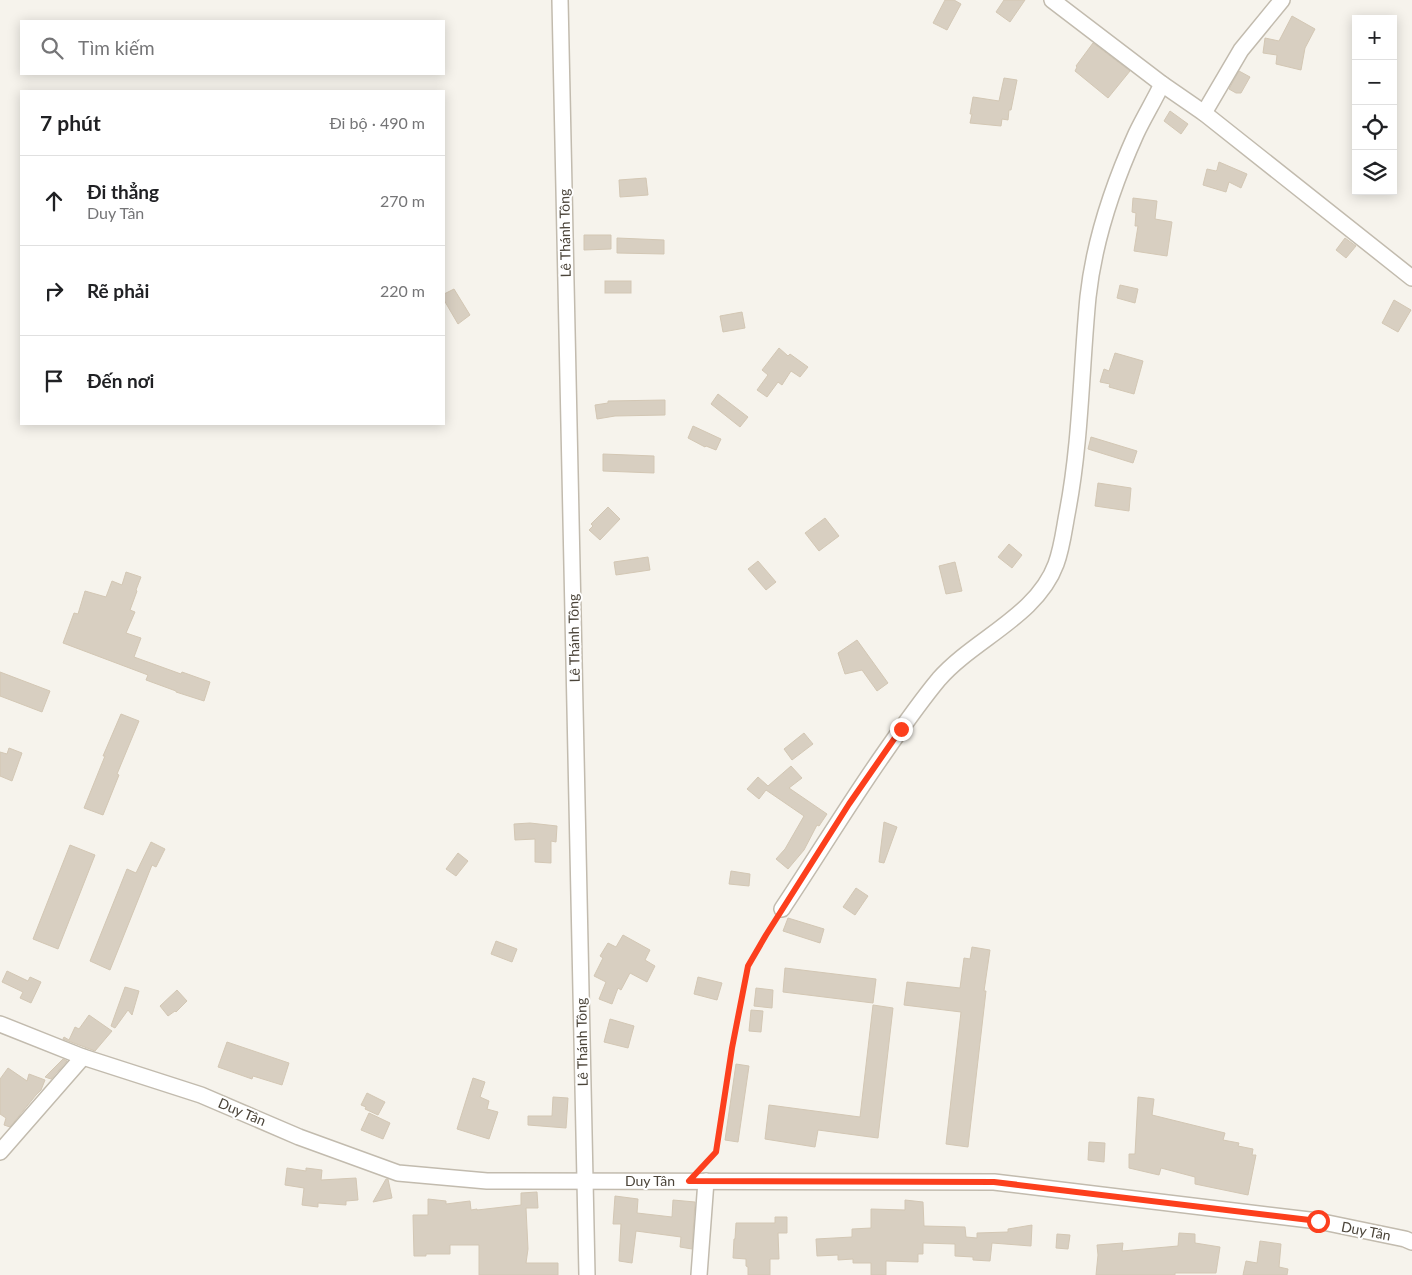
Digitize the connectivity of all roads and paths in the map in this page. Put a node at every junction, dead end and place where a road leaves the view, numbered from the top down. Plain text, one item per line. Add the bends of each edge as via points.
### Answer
1 (560, 0) edge
2 (1052, 0) edge
3 (1282, 0) edge
4 (1162, 84) junction
5 (1204, 113) junction
6 (1412, 278) edge
7 (782, 909) joint
8 (0, 1024) edge
9 (83, 1057) junction
10 (0, 1152) edge
11 (585, 1181) junction
12 (689, 1181) junction
13 (706, 1181) junction
14 (1412, 1242) edge
15 (587, 1275) edge
16 (700, 1275) edge

1 - 11 street, Lê Thánh Tông
2 - 4 street
3 - 5 street via 1241,50
4 - 5 street
4 - 7 street via 1124,163 1096,255 1089,295 1073,482 1056,566 1043,589 1022,611 940,679 849,804
5 - 6 street
7 - 12 path via 748,966 716,1152
8 - 9 street, Duy Tân
9 - 10 street
9 - 11 street, Duy Tân via 201,1095 299,1137 398,1173 487,1181
11 - 12 street, Duy Tân
11 - 15 street, Lê Thánh Tông
12 - 13 street, Duy Tân
13 - 14 street, Duy Tân via 994,1182 1318,1221
13 - 16 street

